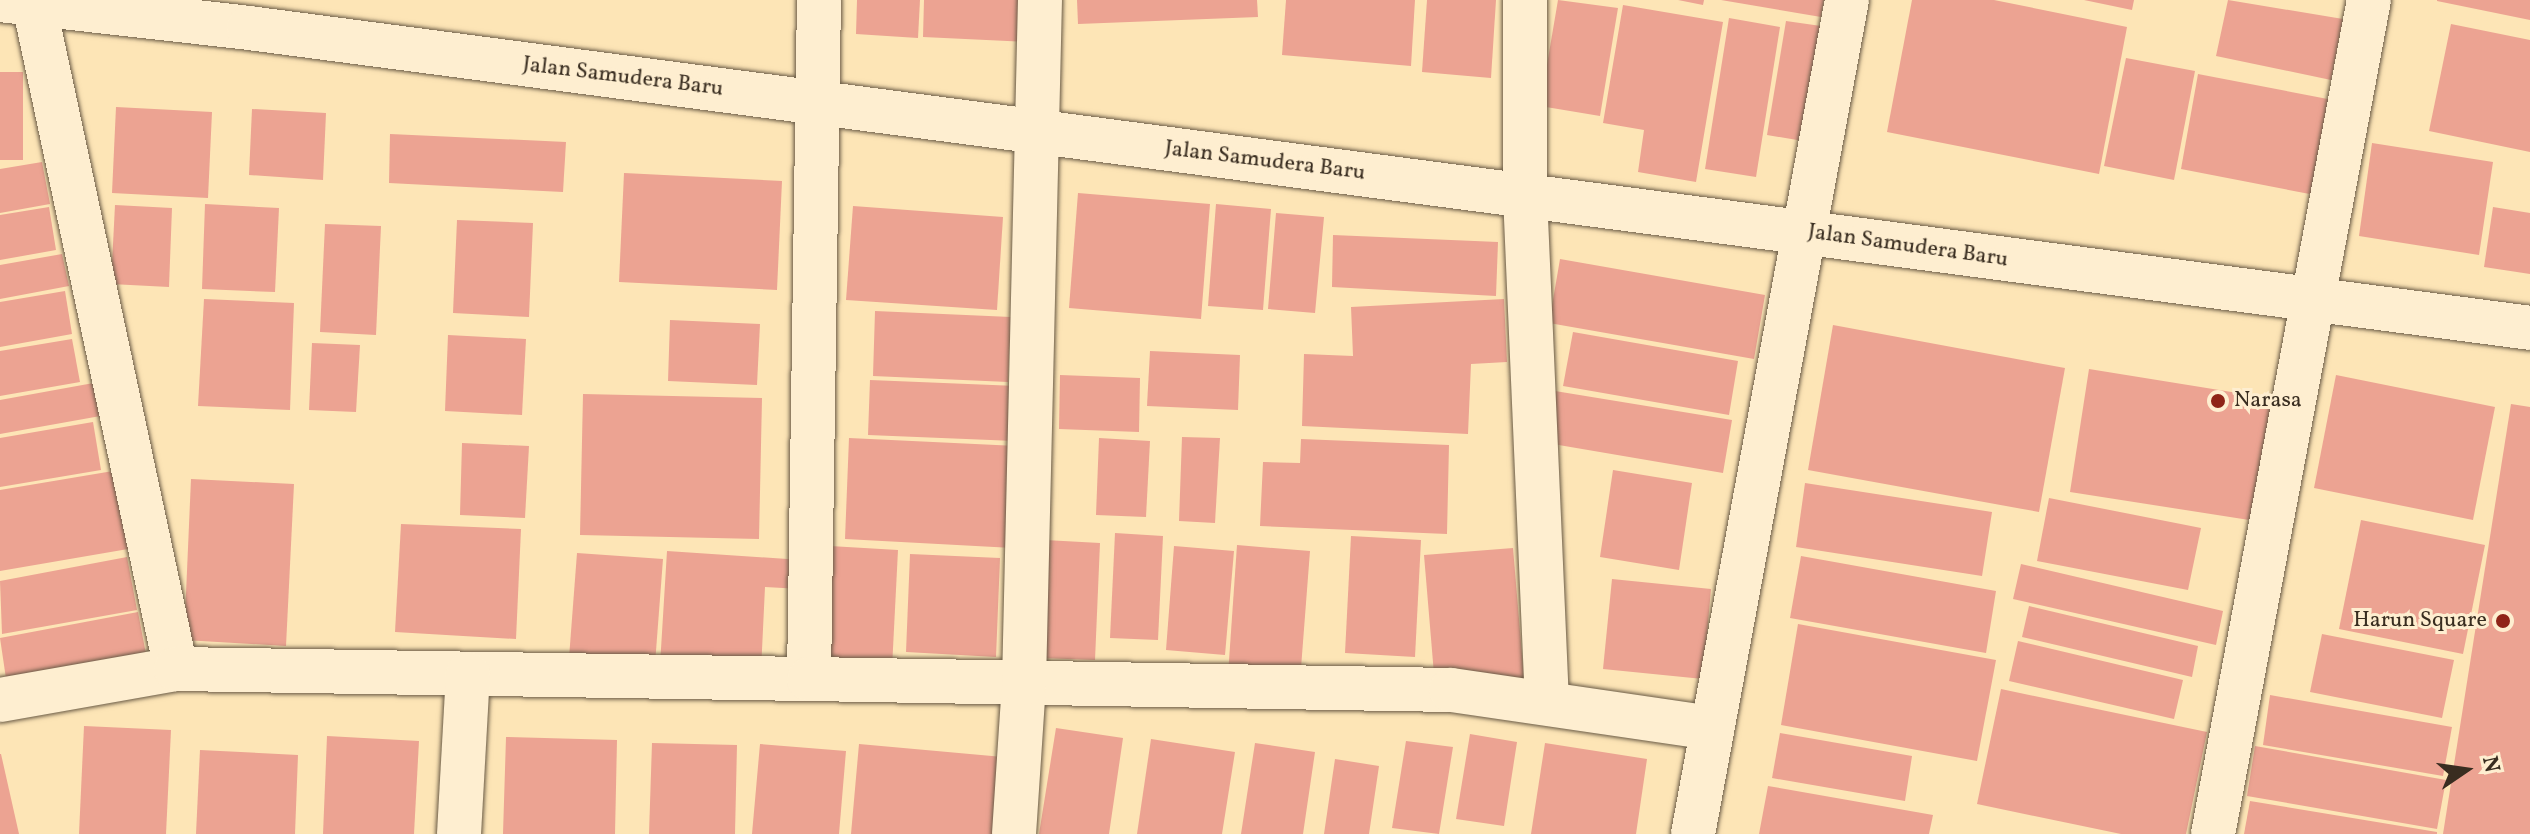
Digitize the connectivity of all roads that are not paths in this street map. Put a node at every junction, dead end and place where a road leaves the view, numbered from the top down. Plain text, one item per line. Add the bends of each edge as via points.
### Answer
1 (819, 0) edge
2 (1040, 0) edge
3 (1525, 0) edge
4 (1847, 0) edge
5 (2369, 0) edge
6 (17, 2) edge
7 (816, 103) junction
8 (1039, 132) junction
9 (1525, 195) junction
10 (1804, 232) junction
11 (2314, 299) junction
12 (2530, 328) edge
13 (176, 669) junction
14 (468, 674) junction
15 (809, 679) junction
16 (1024, 683) junction
17 (0, 700) edge
18 (1547, 703) junction
19 (1712, 728) junction
20 (459, 834) edge
21 (1014, 834) edge
22 (1693, 834) edge
23 (2213, 834) edge

1 - 7 street
2 - 8 street
3 - 9 street
4 - 10 street
5 - 11 street
6 - 7 street, Jalan Samudera Baru
6 - 13 street
7 - 8 street, Jalan Samudera Baru
7 - 15 street
8 - 9 street, Jalan Samudera Baru
8 - 16 street
9 - 10 street, Jalan Samudera Baru
9 - 18 street
10 - 11 street, Jalan Samudera Baru
10 - 19 street
11 - 12 street, Jalan Samudera Baru
11 - 23 street
13 - 14 street
13 - 17 street
14 - 15 street
14 - 20 street
15 - 16 street
16 - 18 street via 1451,690
16 - 21 street
18 - 19 street
19 - 22 street

